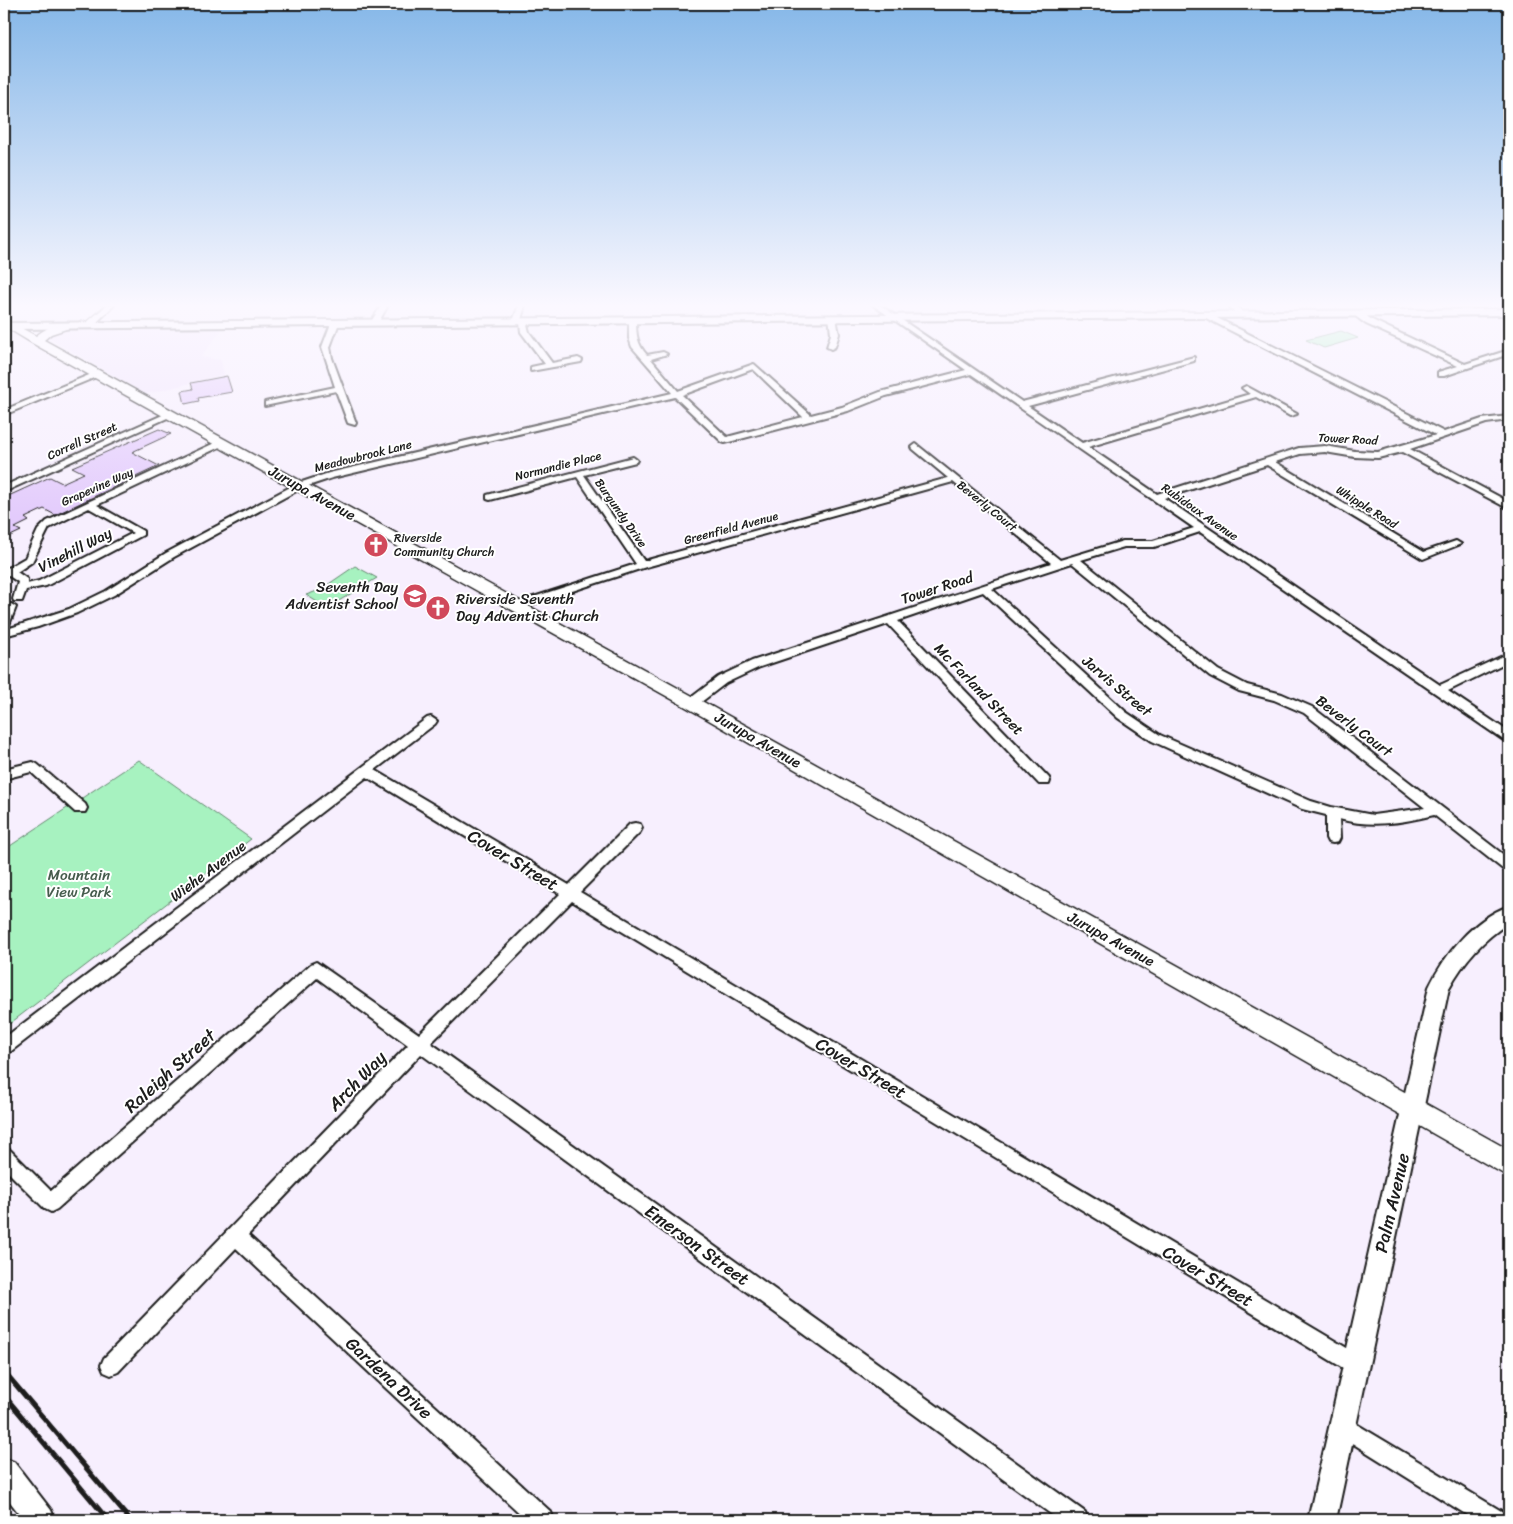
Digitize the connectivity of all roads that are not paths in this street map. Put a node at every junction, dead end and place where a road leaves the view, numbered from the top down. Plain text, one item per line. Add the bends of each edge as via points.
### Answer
1 (94, 376) edge
2 (99, 376) edge
3 (335, 376) edge
4 (661, 376) edge
5 (726, 376) edge
6 (765, 376) edge
7 (952, 376) edge
8 (980, 376) edge
9 (1125, 376) edge
10 (1327, 376) edge
11 (339, 388) junction
12 (1246, 388) dead end
13 (677, 394) junction
14 (1258, 394) junction
15 (268, 404) dead end
16 (1021, 404) junction
17 (4, 413) edge
18 (1293, 414) dead end
19 (170, 415) junction
20 (808, 417) junction
21 (1509, 418) edge
22 (352, 423) dead end
23 (1442, 435) junction
24 (221, 444) junction
25 (1082, 446) junction
26 (916, 447) dead end
27 (1403, 449) junction
28 (633, 460) dead end
29 (1267, 461) junction
30 (579, 474) junction
31 (954, 479) junction
32 (300, 486) junction
33 (4, 489) edge
34 (1509, 495) edge
35 (490, 497) dead end
36 (1158, 497) junction
37 (1496, 500) junction
38 (89, 504) junction
39 (1509, 506) edge
40 (1200, 529) junction
41 (1456, 544) dead end
42 (1073, 559) junction
43 (1058, 564) junction
44 (642, 565) junction
45 (6, 573) edge
46 (22, 588) junction
47 (985, 588) junction
48 (516, 606) junction
49 (890, 619) junction
50 (4, 625) edge
51 (4, 632) edge
52 (1509, 657) edge
53 (1439, 690) junction
54 (692, 703) junction
55 (431, 721) dead end
56 (1509, 738) edge
57 (366, 771) junction
58 (4, 774) edge
59 (1044, 781) dead end
60 (80, 808) dead end
61 (1435, 810) junction
62 (1332, 812) junction
63 (635, 828) dead end
64 (1333, 838) dead end
65 (1509, 866) edge
66 (570, 894) junction
67 (1509, 914) edge
68 (316, 969) joint
69 (420, 1044) junction
70 (4, 1047) edge
71 (1414, 1109) junction
72 (4, 1156) edge
73 (1509, 1164) edge
74 (236, 1236) junction
75 (1356, 1364) junction
76 (111, 1365) dead end
77 (1343, 1426) junction
78 (4, 1472) edge
79 (41, 1520) edge
80 (543, 1520) edge
81 (1078, 1520) edge
82 (1322, 1520) edge
83 (1495, 1520) edge

1 - 17 street
2 - 19 main road, Jurupa Avenue
3 - 11 street
4 - 13 street
5 - 13 street, Meadowbrook Lane
6 - 20 street, Meadowbrook Lane
7 - 20 street
8 - 16 street, Rubidoux Avenue
9 - 16 street
10 - 23 street
11 - 15 street
11 - 22 street
12 - 14 street
13 - 20 street via 725,440
13 - 32 street, Meadowbrook Lane via 329,476
14 - 18 street
14 - 25 street
16 - 25 street, Rubidoux Avenue
19 - 24 main road, Jurupa Avenue
19 - 33 street, Correll Street
21 - 23 street, Tower Road via 1484,421
23 - 27 street, Tower Road
24 - 32 main road, Jurupa Avenue
24 - 38 street, Grapevine Way
25 - 36 street, Rubidoux Avenue
26 - 31 street, Beverly Court
27 - 29 street, Tower Road via 1378,455 1326,449 1299,451
27 - 37 street
28 - 30 street, Normandie Place
29 - 36 street, Tower Road
29 - 41 street, Whipple Road via 1423,556
30 - 35 street, Normandie Place
30 - 44 street, Burgundy Drive
31 - 43 street, Beverly Court
31 - 44 street, Greenfield Avenue
32 - 48 main road, Jurupa Avenue
32 - 51 street, Meadowbrook Lane via 170,555 103,597 50,620
34 - 37 street
36 - 40 street, Rubidoux Avenue
37 - 39 street
38 - 45 street, Grapevine Way via 44,528 32,557
38 - 46 street, Vinehill Way via 140,533 42,584
40 - 42 street, Tower Road via 1154,544 1123,544
40 - 53 street, Rubidoux Avenue
42 - 43 street, Tower Road
42 - 61 street, Beverly Court via 1214,673 1244,688 1278,697 1308,710
43 - 47 street, Tower Road
44 - 48 street, Greenfield Avenue
45 - 46 street via 23,581
46 - 50 street
47 - 49 street, Tower Road
47 - 62 street, Jarvis Street via 1122,715 1156,738 1307,805
48 - 54 main road, Jurupa Avenue
49 - 54 street, Tower Road via 738,672
49 - 59 street, Mc Farland Street
52 - 53 street
53 - 56 street, Rubidoux Avenue
54 - 71 main road, Jurupa Avenue
55 - 57 street, Wiehe Avenue
57 - 66 street, Cover Street
57 - 70 street, Wiehe Avenue
58 - 60 street via 33,767
61 - 62 street, Jarvis Street via 1374,820
61 - 65 street, Beverly Court
62 - 64 street
63 - 66 street, Arch Way
66 - 69 street, Arch Way
66 - 75 street, Cover Street
67 - 71 street, Palm Avenue via 1466,946 1442,981
68 - 69 street, Emerson Street
68 - 72 street, Raleigh Street via 51,1203
69 - 74 street, Arch Way
69 - 81 street, Emerson Street
71 - 73 main road, Jurupa Avenue
71 - 75 street, Palm Avenue
74 - 76 street, Arch Way
74 - 80 street, Gardena Drive
75 - 77 street, Palm Avenue
77 - 82 street, Palm Avenue
77 - 83 street
78 - 79 street

